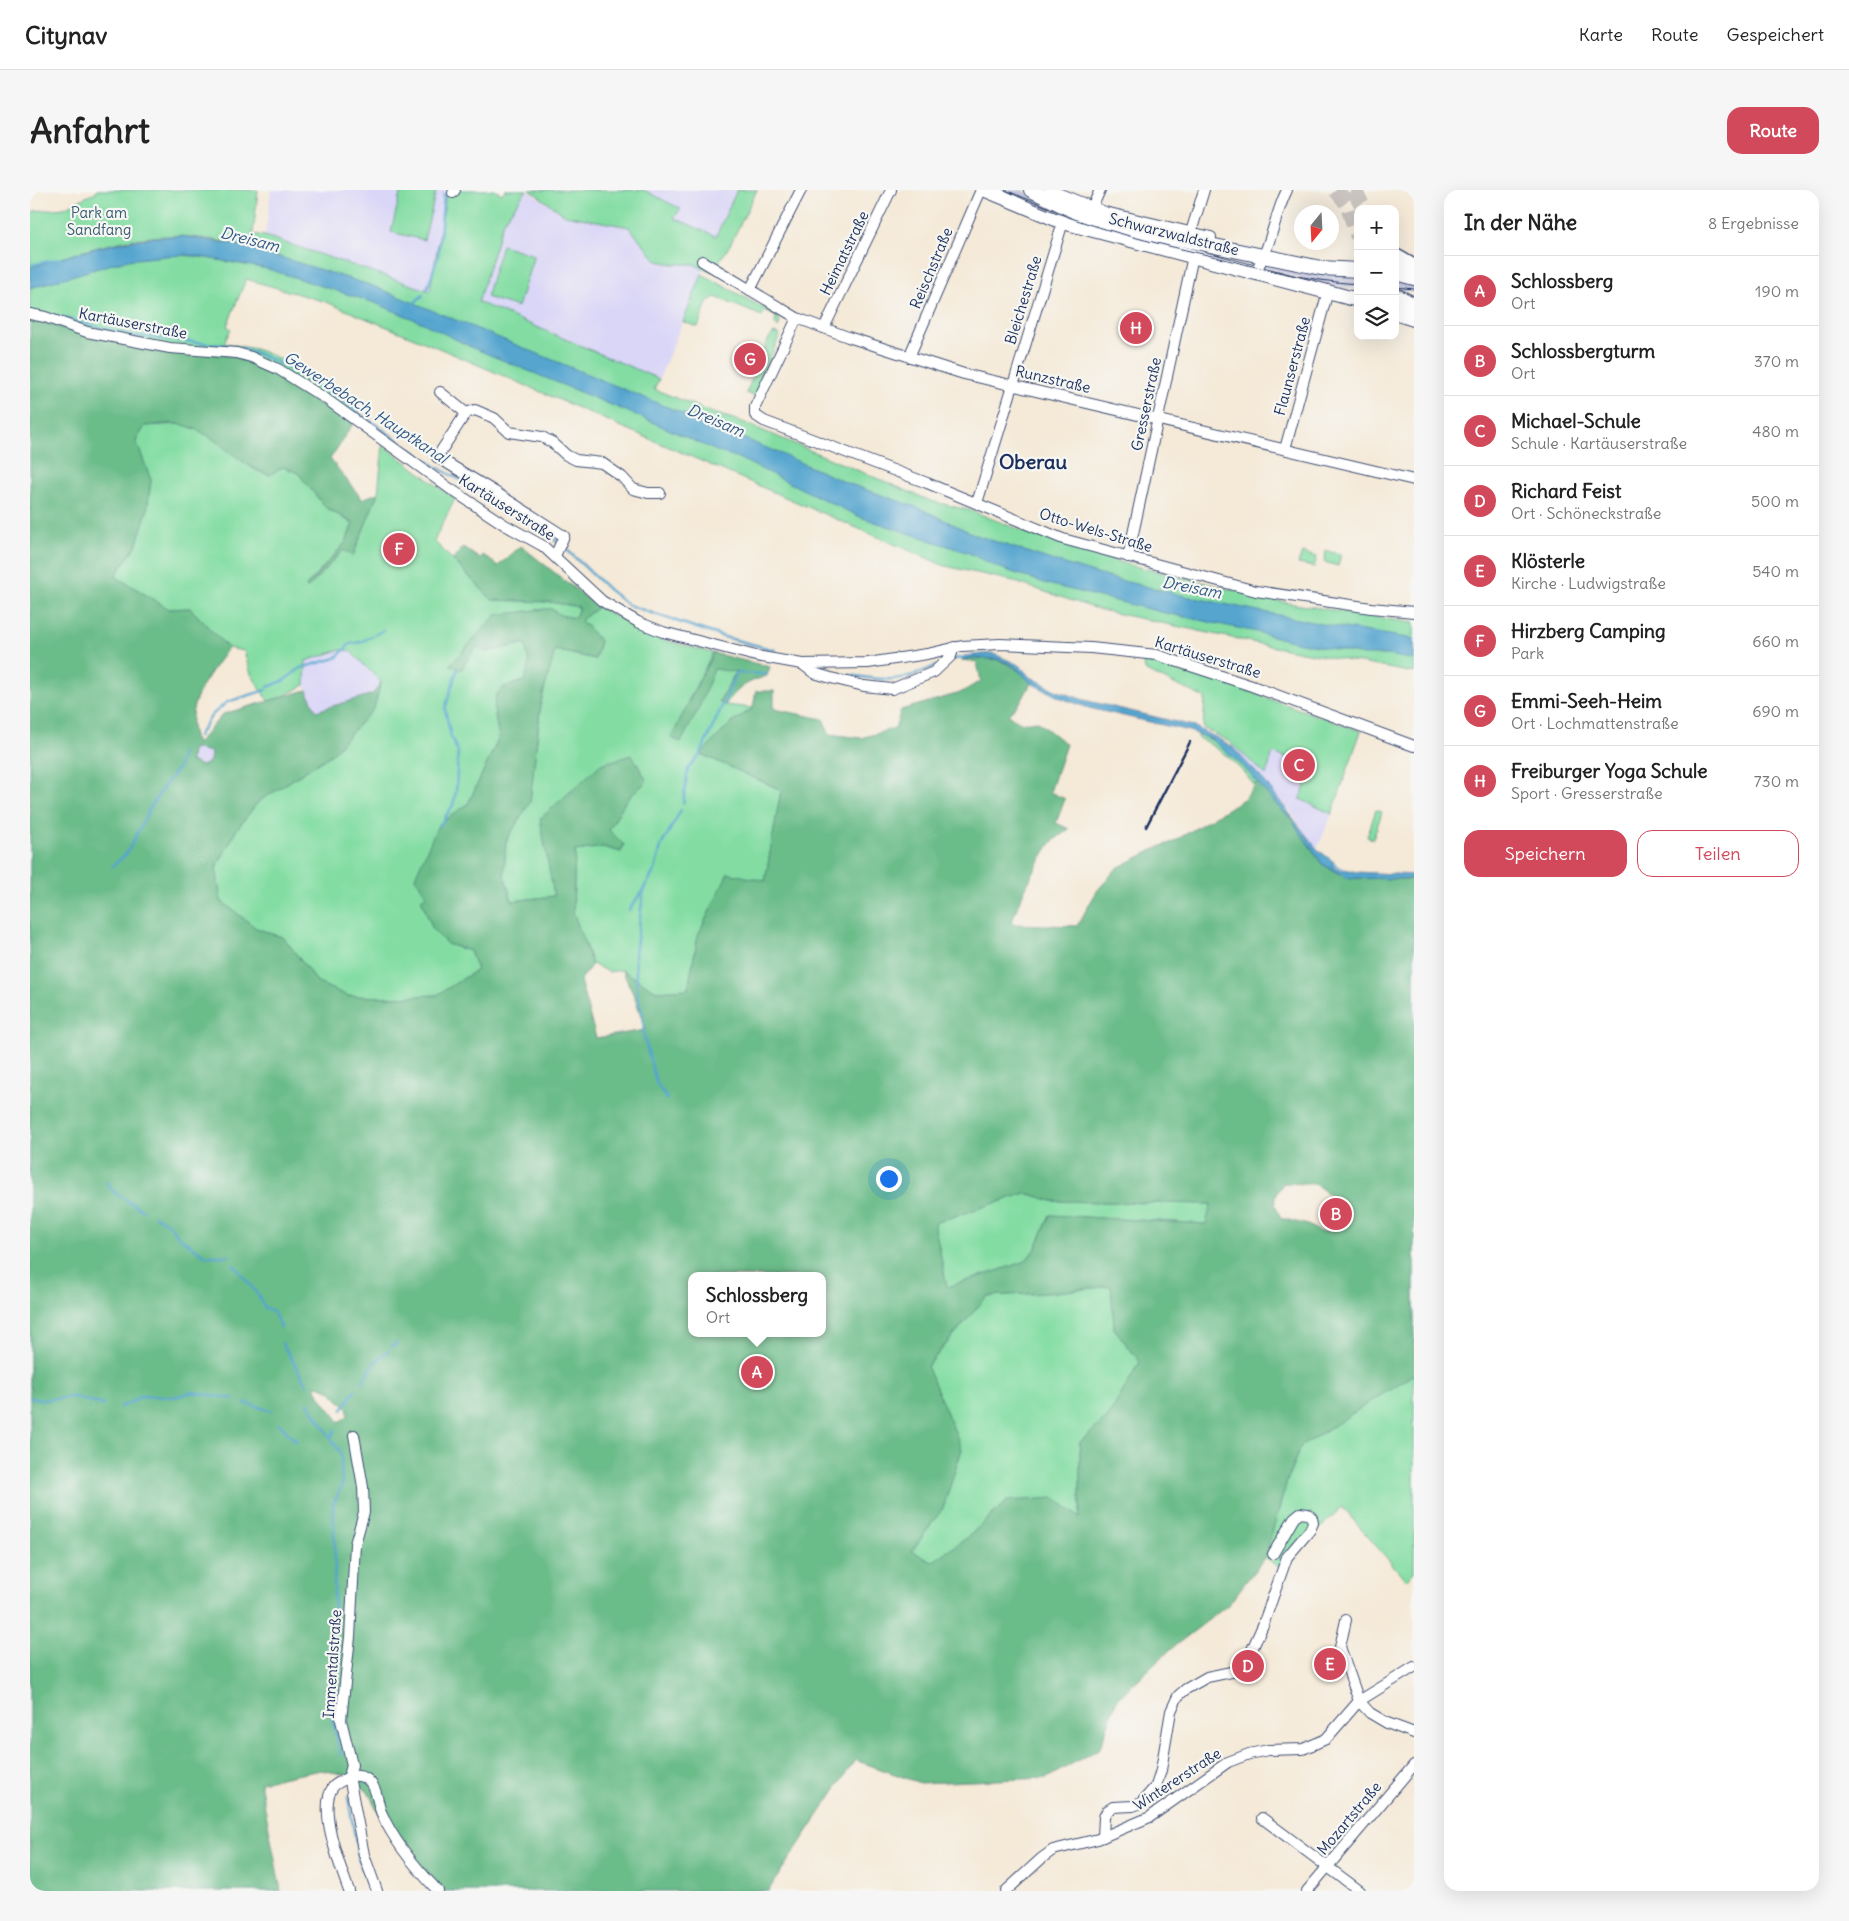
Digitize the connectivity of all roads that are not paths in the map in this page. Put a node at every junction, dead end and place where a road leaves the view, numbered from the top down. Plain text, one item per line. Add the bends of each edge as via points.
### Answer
1 (801, 190) edge
2 (891, 190) edge
3 (981, 190) edge
4 (986, 190) edge
5 (1031, 190) edge
6 (1050, 190) edge
7 (1100, 190) edge
8 (1204, 190) edge
9 (1287, 190) edge
10 (1062, 193) edge
11 (1092, 208) junction
12 (1063, 222) junction
13 (1191, 232) junction
14 (1211, 237) dead end
15 (1193, 256) junction
16 (1263, 257) junction
17 (1399, 259) edge
18 (702, 260) dead end
19 (1414, 268) edge
20 (1354, 270) edge
21 (1255, 272) junction
22 (1399, 274) edge
23 (1414, 278) edge
24 (750, 290) junction
25 (1328, 291) junction
26 (1354, 299) edge
27 (1399, 305) edge
28 (1414, 306) edge
29 (1399, 307) edge
30 (30, 314) edge
31 (797, 318) junction
32 (1414, 319) edge
33 (824, 328) junction
34 (909, 357) junction
35 (1012, 385) junction
36 (440, 392) dead end
37 (466, 413) junction
38 (1159, 418) junction
39 (1284, 449) junction
40 (1414, 480) edge
41 (660, 493) dead end
42 (977, 503) junction
43 (558, 550) junction
44 (1128, 557) junction
45 (1414, 612) edge
46 (952, 651) junction
47 (802, 664) junction
48 (1414, 746) edge
49 (354, 1436) dead end
50 (1273, 1554) dead end
51 (1346, 1620) dead end
52 (1414, 1667) edge
53 (1359, 1701) junction
54 (1414, 1733) edge
55 (1414, 1765) edge
56 (349, 1776) junction
57 (1262, 1818) dead end
58 (1103, 1837) junction
59 (1328, 1867) junction
60 (349, 1891) edge
61 (377, 1891) edge
62 (438, 1891) edge
63 (1006, 1891) edge
64 (1307, 1891) edge
65 (1360, 1891) edge

1 - 24 street
2 - 33 street, Heimatstraße
3 - 34 street, Reischstraße
4 - 12 main road, Schwarzwaldstraße
5 - 16 main road, Schwarzwaldstraße via 1093,218
6 - 10 street, Schwarzwaldstraße
7 - 11 street, Schwarzwaldstraße
8 - 13 street, Schwarzwaldstraße
9 - 16 street
10 - 11 street, Schwarzwaldstraße
11 - 13 street, Schwarzwaldstraße
12 - 15 main road, Schwarzwaldstraße
12 - 35 street, Bleichestraße
13 - 14 street, Schwarzwaldstraße
15 - 21 main road, Schwarzwaldstraße
15 - 38 street, Gresserstraße
16 - 20 main road, Schwarzwaldstraße via 1321,268
16 - 21 street
17 - 19 highway
18 - 24 street, Runzstraße
21 - 25 main road, Schwarzwaldstraße
22 - 23 main road
24 - 31 street, Runzstraße
25 - 26 main road, Schwarzwaldstraße
25 - 39 street, Flaunserstraße
27 - 28 highway
29 - 32 main road
30 - 43 street, Kartäuserstraße via 87,332 170,348 251,357 278,369 505,525
31 - 33 street, Runzstraße
31 - 42 street, Otto-Wels-Straße via 755,408 755,415
33 - 34 street, Runzstraße
34 - 35 street, Runzstraße
35 - 38 street, Runzstraße
35 - 42 street, Bleichestraße
36 - 37 street
37 - 41 street via 483,412 510,432 542,438 576,460 602,463 633,489 648,494
37 - 43 street via 437,458 561,533 564,536
38 - 39 street, Runzstraße
38 - 44 street, Gresserstraße
39 - 40 street, Runzstraße
42 - 44 street, Otto-Wels-Straße via 1063,539
43 - 47 street, Kartäuserstraße via 602,601 638,622 663,632 756,656
44 - 45 street, Otto-Wels-Straße via 1256,591
46 - 47 street, Kartäuserstraße via 868,663
46 - 47 street, Kartäuserstraße via 934,672 892,688 864,686 831,678 814,673
46 - 48 street, Kartäuserstraße via 1022,644 1156,655 1184,662
49 - 56 street, Immentalstraße via 364,1512 355,1544 341,1720 352,1766
50 - 58 street via 1294,1518 1300,1513 1308,1514 1313,1523 1287,1557 1246,1663 1236,1671 1207,1677 1178,1696 1171,1711 1156,1786 1140,1803 1107,1811
51 - 53 street via 1340,1647
52 - 53 street, Wintererstraße
53 - 54 street via 1370,1713 1387,1723
53 - 58 street, Wintererstraße via 1326,1739 1303,1749 1268,1750 1228,1762 1150,1817
55 - 59 street, Mozartstraße
56 - 60 street via 333,1787 328,1813 333,1845
56 - 61 street, Immentalstraße via 364,1856
56 - 62 street via 360,1776 373,1786 382,1814 397,1839
57 - 59 street
58 - 63 street, Wintererstraße via 1053,1850
59 - 64 street, Mozartstraße
59 - 65 street

